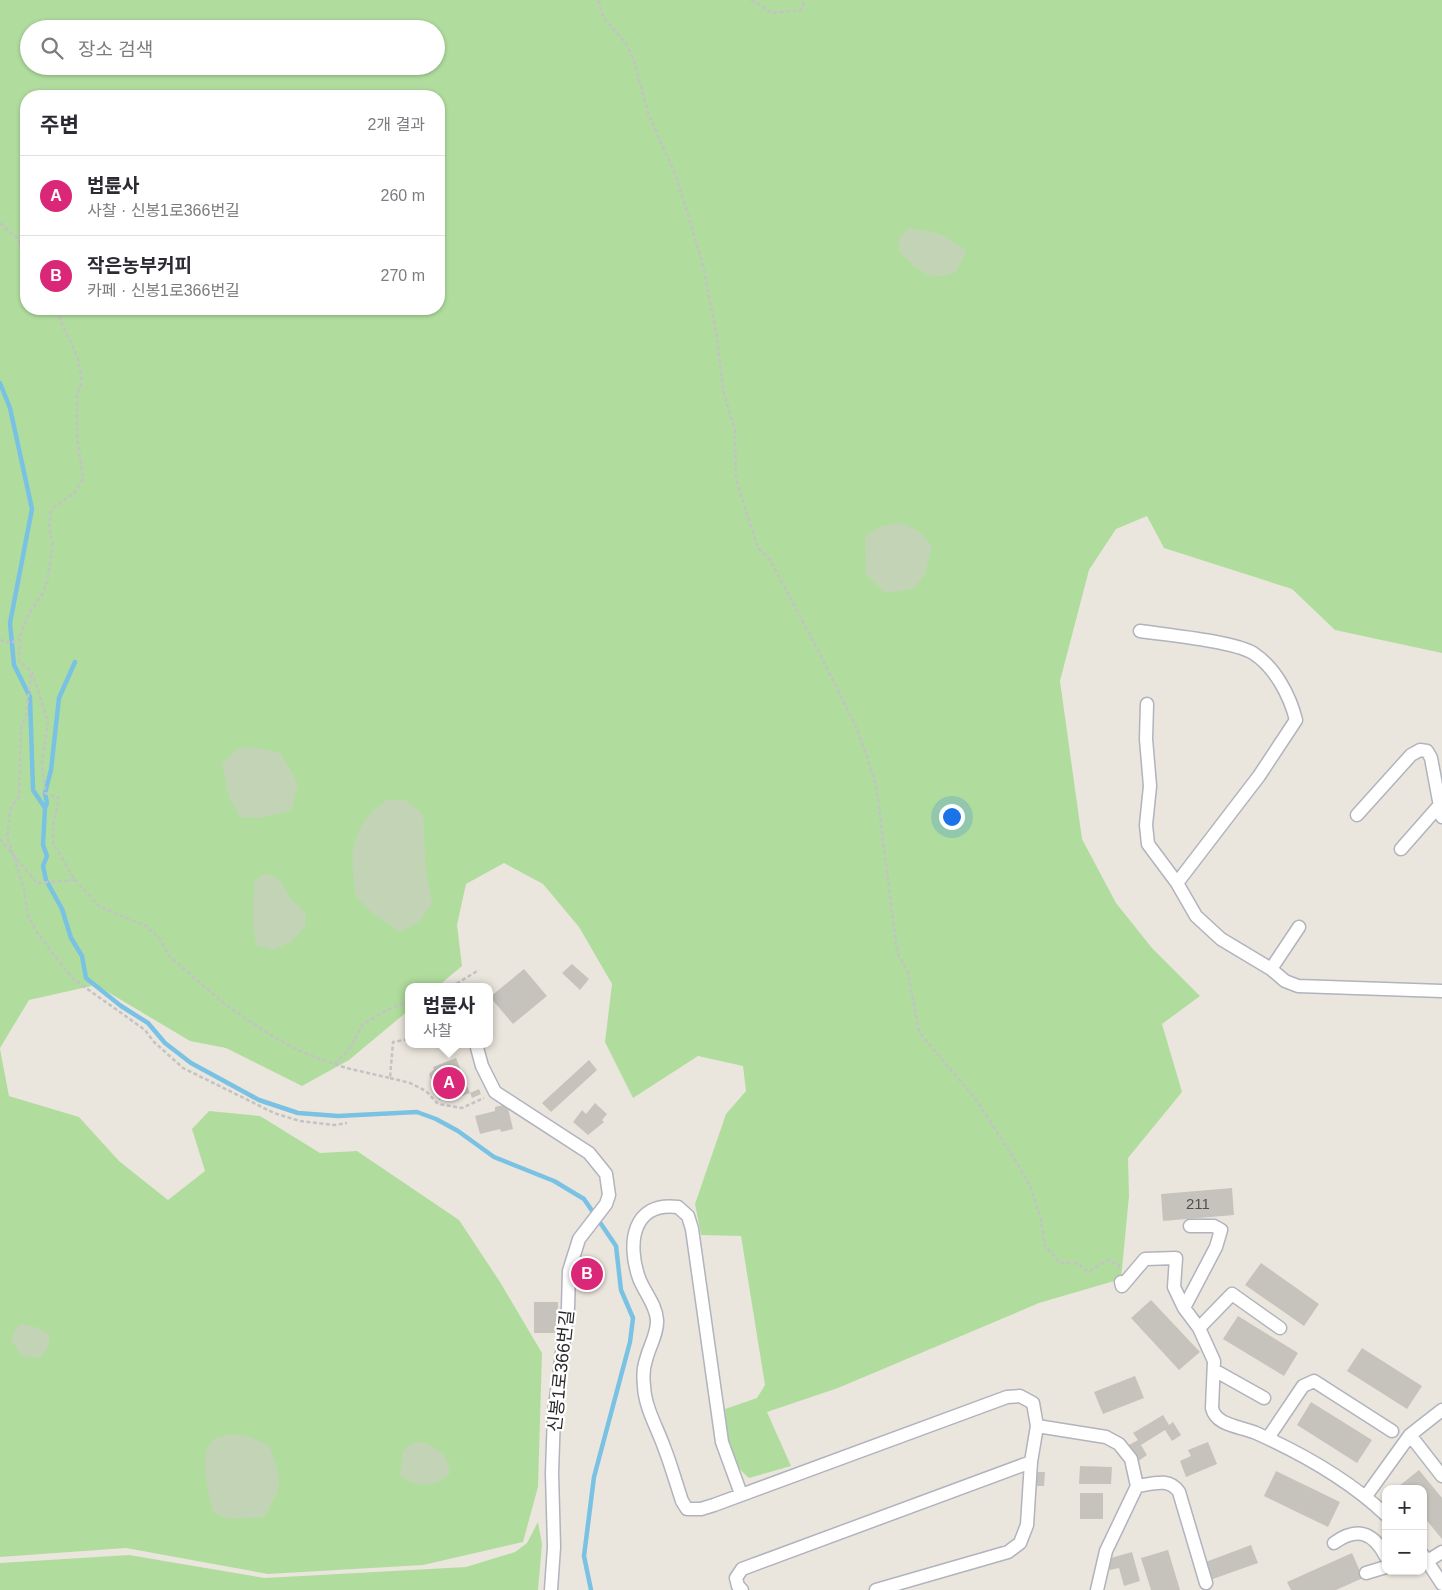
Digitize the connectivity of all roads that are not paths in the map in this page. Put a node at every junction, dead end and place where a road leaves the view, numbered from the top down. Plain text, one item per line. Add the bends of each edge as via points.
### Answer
1 (1140, 631) dead end
2 (1147, 704) dead end
3 (1440, 812) edge
4 (1356, 815) dead end
5 (1401, 849) dead end
6 (1177, 883) junction
7 (1299, 928) dead end
8 (1271, 969) junction
9 (1442, 991) edge
10 (477, 1048) edge
11 (1190, 1226) dead end
12 (1117, 1279) road end
13 (1184, 1308) junction
14 (1199, 1328) junction
15 (1280, 1328) dead end
16 (1214, 1370) junction
17 (1264, 1398) dead end
18 (1438, 1413) edge
19 (1037, 1426) junction
20 (1392, 1431) dead end
21 (1410, 1435) junction
22 (1268, 1438) junction
23 (1031, 1462) junction
24 (1442, 1476) edge
25 (1137, 1486) junction
26 (741, 1494) junction
27 (1366, 1496) junction
28 (1382, 1511) edge
29 (1334, 1544) dead end
30 (1382, 1552) edge
31 (1442, 1552) edge
32 (1427, 1558) edge
33 (1427, 1560) edge
34 (1382, 1567) edge
35 (1366, 1573) dead end
36 (1206, 1583) dead end
37 (1442, 1584) edge
38 (551, 1590) edge
39 (742, 1590) edge
40 (876, 1590) edge
41 (1098, 1590) edge

1 - 6 street via 1236,647 1253,654 1285,688 1296,720 1253,784
2 - 6 street via 1148,844
3 - 4 street via 1431,758 1427,751 1420,750 1411,755
3 - 5 street
6 - 8 street via 1196,916 1215,933
7 - 8 street
8 - 9 street via 1285,981 1298,986
10 - 38 street, 신봉1로366번길 via 495,1092 589,1153 601,1165 608,1184 606,1204 579,1239 570,1271 554,1414
11 - 13 street via 1218,1227 1221,1234
12 - 13 street via 1122,1286 1145,1259 1176,1258 1174,1288
13 - 14 street
14 - 15 street via 1232,1294
14 - 16 street via 1211,1351
16 - 17 street
16 - 22 street via 1214,1415 1220,1421
18 - 21 street
19 - 23 street
19 - 25 street via 1106,1437 1119,1444 1131,1459
19 - 26 street via 1033,1403 1020,1396 1007,1397
20 - 22 street via 1314,1381 1303,1386
21 - 24 street
21 - 27 street
22 - 27 street
23 - 39 street via 742,1570 736,1578
23 - 40 street via 1027,1526 1020,1544 1008,1552
25 - 36 street via 1165,1482 1174,1485 1179,1492
25 - 41 street via 1106,1550
26 - 26 street via 701,1509 687,1509 646,1403 645,1361 657,1318 639,1278 634,1244 635,1226 644,1214 656,1208 678,1207 688,1216 692,1229 722,1442
27 - 28 street
29 - 30 street via 1346,1534 1360,1533 1372,1538
31 - 32 street
33 - 37 street
34 - 35 street

